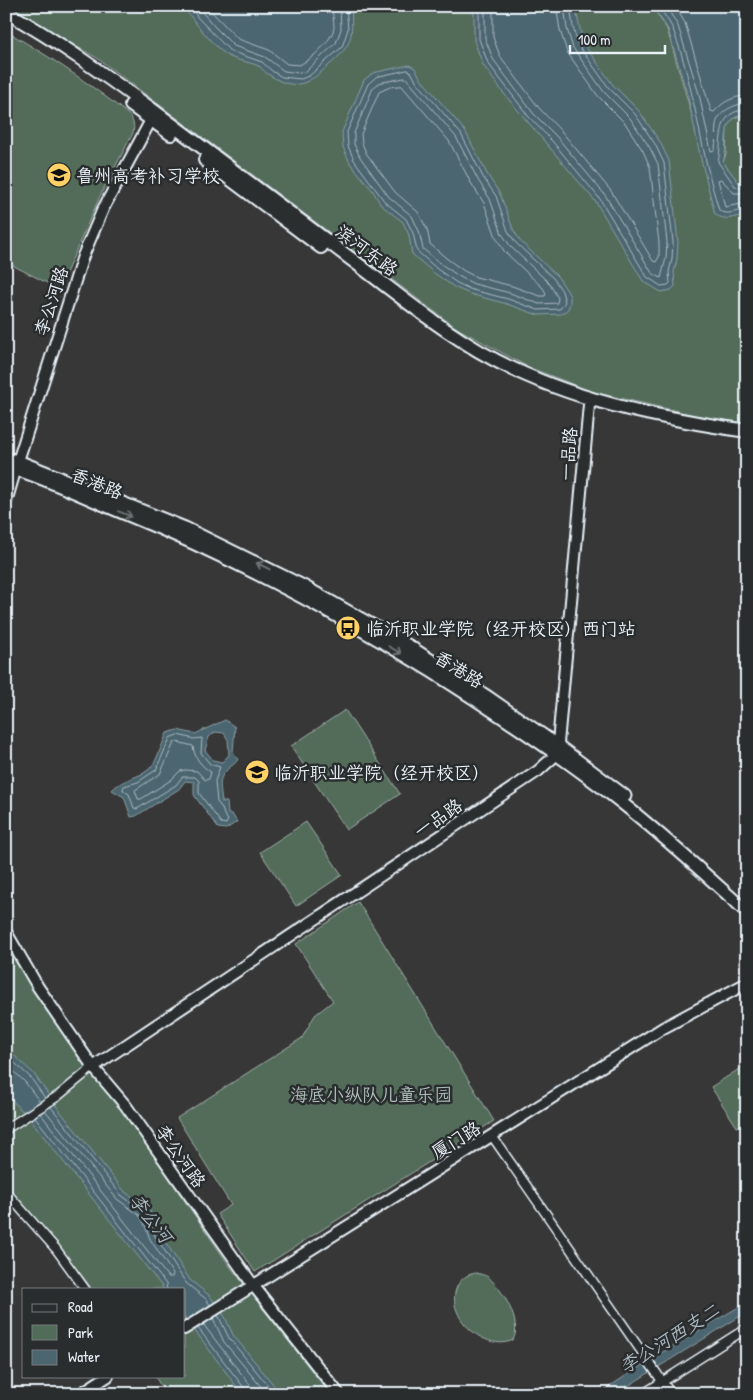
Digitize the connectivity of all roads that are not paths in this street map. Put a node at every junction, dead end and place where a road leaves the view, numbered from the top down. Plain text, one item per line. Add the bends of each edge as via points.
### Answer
1 (6, 12) edge
2 (6, 22) edge
3 (151, 120) junction
4 (589, 406) junction
5 (747, 431) edge
6 (747, 438) edge
7 (11, 464) edge
8 (6, 502) edge
9 (557, 750) junction
10 (747, 902) edge
11 (747, 912) edge
12 (6, 932) edge
13 (747, 983) edge
14 (93, 1067) junction
15 (6, 1130) edge
16 (492, 1136) junction
17 (6, 1192) edge
18 (253, 1285) junction
19 (84, 1288) edge
20 (185, 1328) edge
21 (747, 1328) edge
22 (105, 1378) edge
23 (662, 1381) junction
24 (80, 1394) edge
25 (339, 1394) edge
26 (643, 1394) edge
27 (671, 1394) edge

1 - 5 main road, 滨河东路 via 79,56 451,334 511,368 555,387 630,410
2 - 3 main road, 滨河东路 via 66,56
3 - 4 main road, 滨河东路 via 447,340 507,374
3 - 7 street, 李公河路 via 102,209
4 - 6 main road, 滨河东路 via 628,417
4 - 9 street, 一品路
7 - 8 street, 李公河路
7 - 9 main road, 香港路 via 181,537 294,592 404,655
9 - 10 main road, 香港路 via 627,797
9 - 11 main road, 香港路
9 - 14 street, 一品路 via 538,771
12 - 14 street, 李公河路 via 38,987
13 - 16 street, 厦门路 via 663,1028
14 - 15 street via 58,1096
14 - 18 street, 李公河路 via 126,1106
16 - 18 street, 厦门路
16 - 23 street
17 - 19 street
18 - 20 street, 厦门路
18 - 25 street, 李公河路
21 - 23 street
22 - 24 street
23 - 26 street
23 - 27 street

